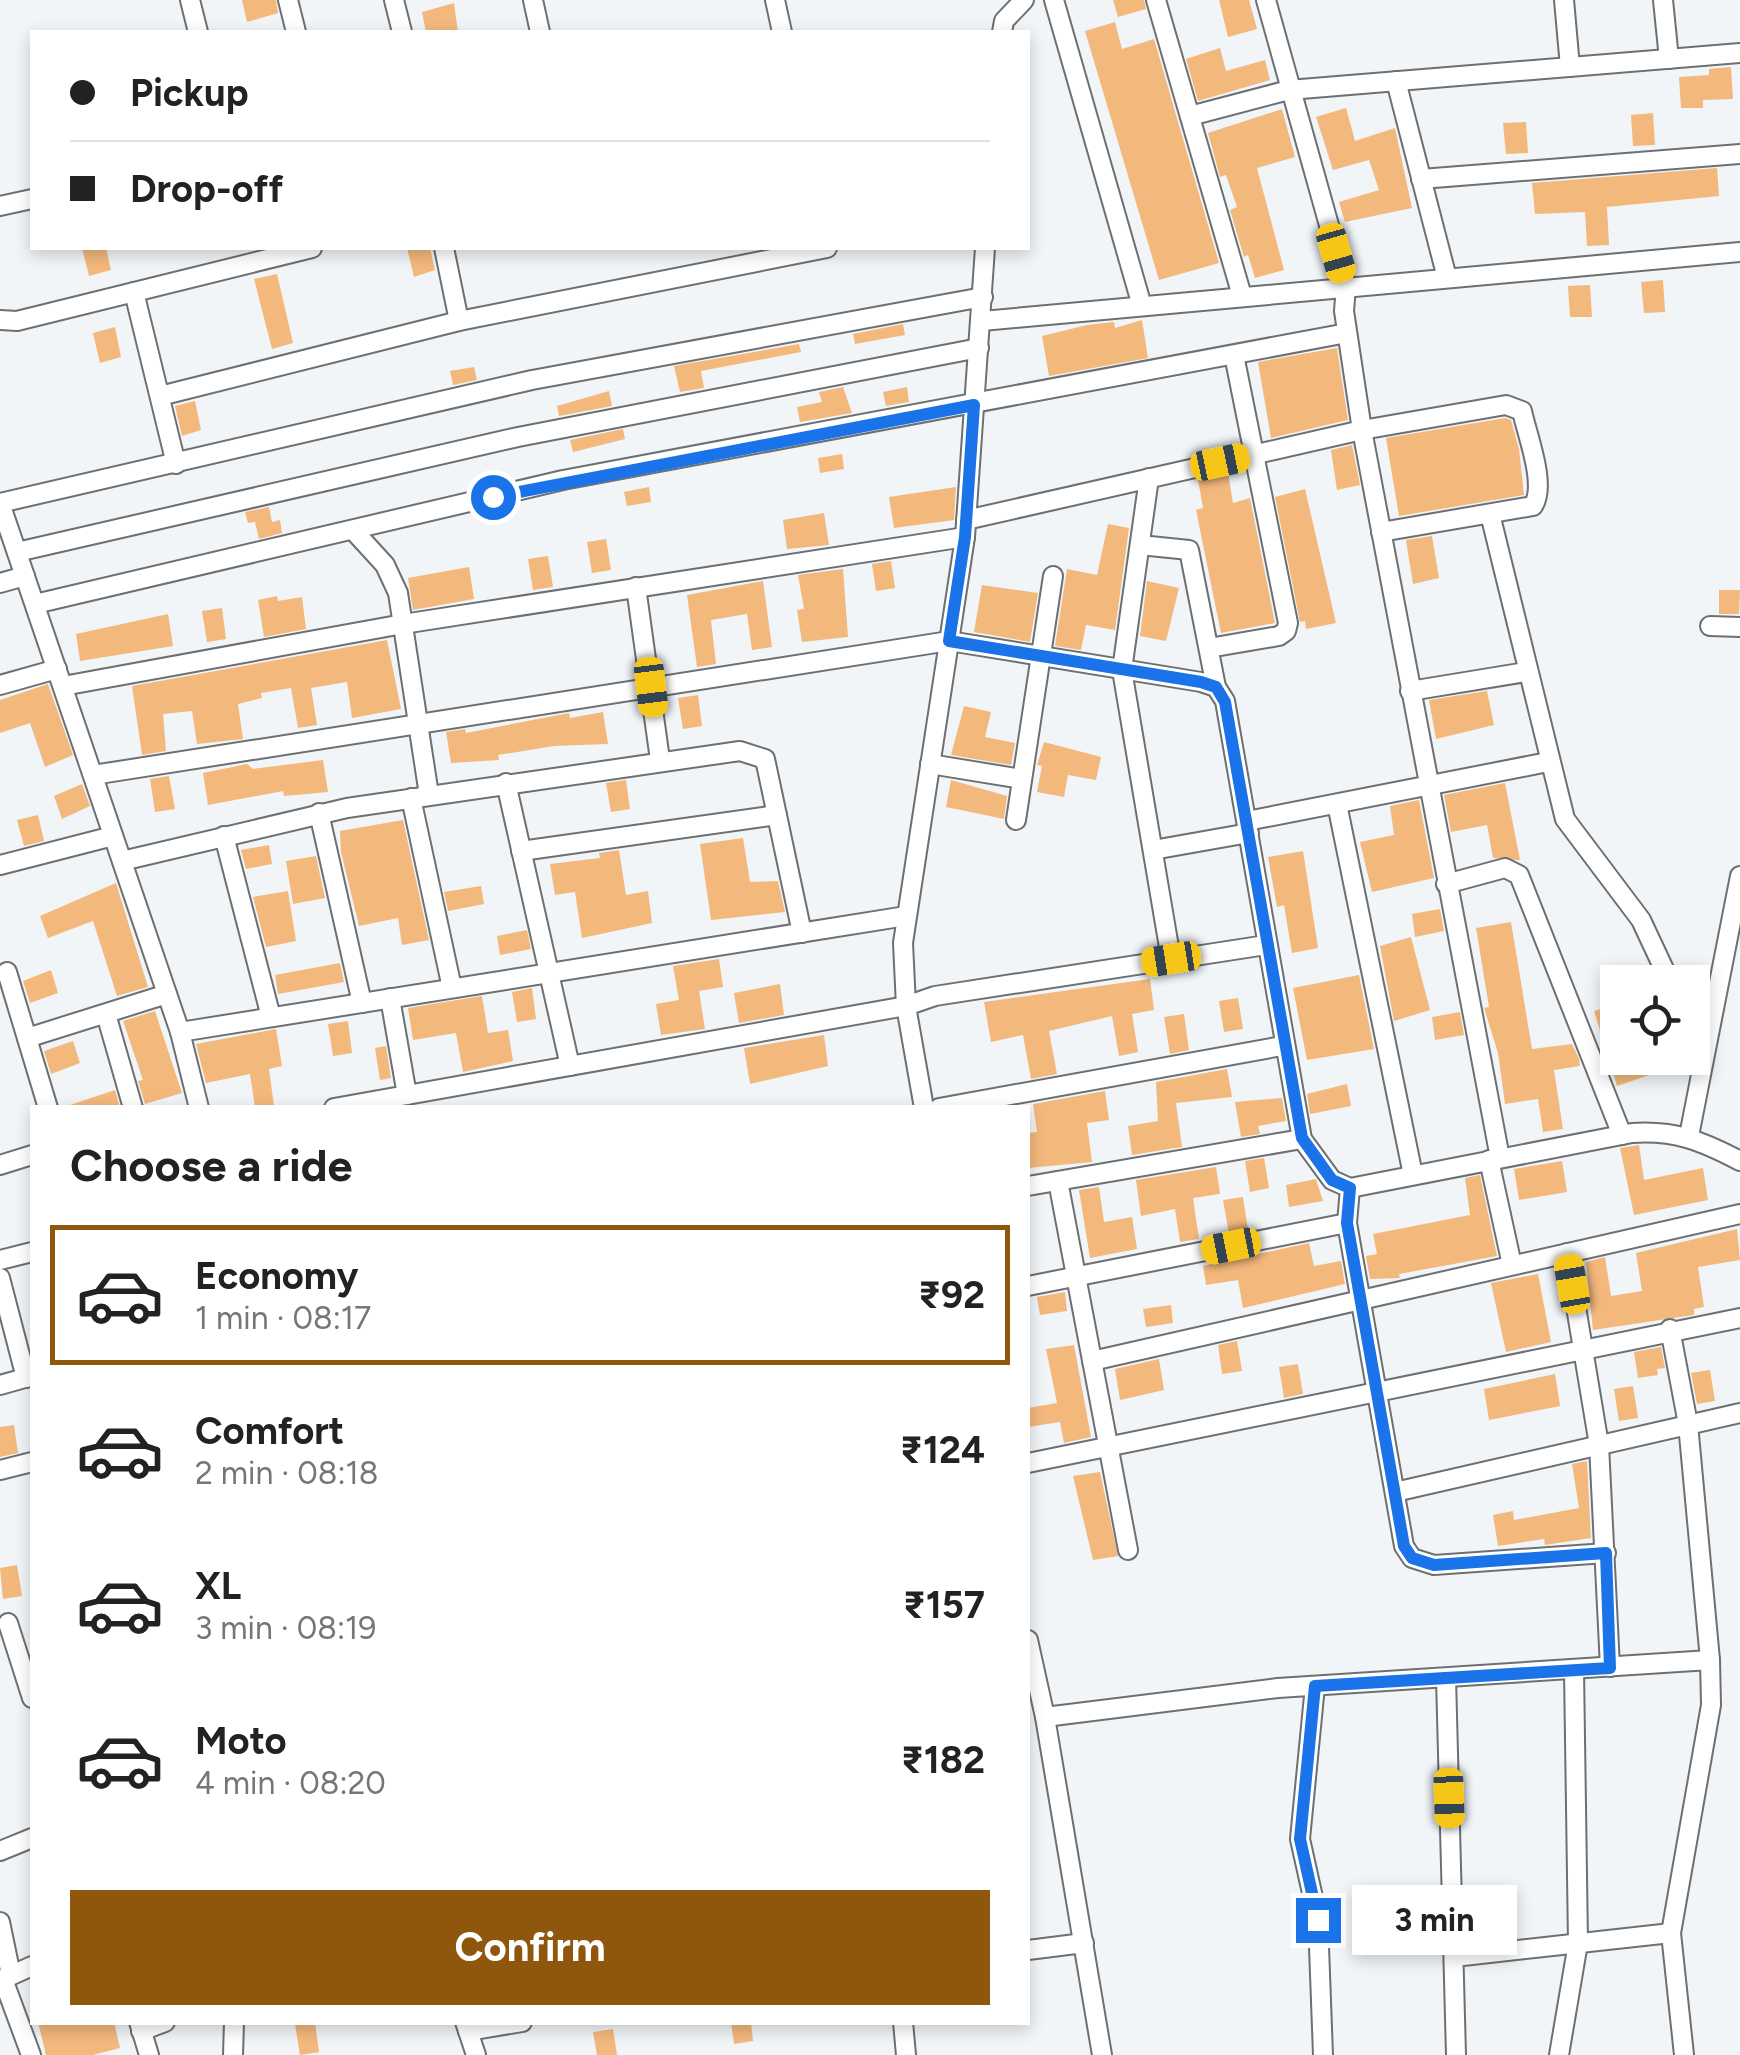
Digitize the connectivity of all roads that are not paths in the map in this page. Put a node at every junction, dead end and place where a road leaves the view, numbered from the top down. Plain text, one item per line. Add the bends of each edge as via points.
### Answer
1 (190, 0) edge
2 (288, 0) edge
3 (394, 0) edge
4 (532, 0) edge
5 (775, 0) edge
6 (1054, 0) edge
7 (1156, 0) edge
8 (1266, 0) edge
9 (1564, 0) edge
10 (1663, 0) edge
11 (1019, 1) edge
12 (198, 30) edge
13 (296, 30) edge
14 (402, 30) edge
15 (540, 30) edge
16 (782, 30) edge
17 (1003, 30) edge
18 (1740, 53) edge
19 (1669, 59) junction
20 (1570, 67) junction
21 (1396, 81) junction
22 (1289, 90) junction
23 (1190, 116) junction
24 (1740, 154) edge
25 (1421, 180) junction
26 (30, 199) edge
27 (0, 206) edge
28 (304, 250) edge
29 (444, 250) edge
30 (817, 250) edge
31 (985, 250) edge
32 (1740, 252) edge
33 (1446, 278) junction
34 (1346, 286) junction
35 (134, 292) junction
36 (1242, 296) junction
37 (983, 297) junction
38 (1142, 306) junction
39 (0, 320) edge
40 (460, 321) junction
41 (982, 321) junction
42 (1347, 333) junction
43 (979, 348) junction
44 (1234, 355) junction
45 (160, 396) junction
46 (974, 405) junction
47 (1362, 430) junction
48 (1254, 454) junction
49 (176, 464) junction
50 (1149, 478) junction
51 (1490, 514) junction
52 (966, 528) junction
53 (353, 530) junction
54 (1381, 532) junction
55 (1140, 545) junction
56 (17, 552) junction
57 (26, 576) junction
58 (1053, 576) dead end
59 (0, 583) edge
60 (636, 587) junction
61 (35, 604) junction
62 (402, 624) junction
63 (1710, 626) dead end
64 (1740, 627) edge
65 (949, 641) junction
66 (1209, 648) junction
67 (1042, 656) junction
68 (1122, 670) junction
69 (1526, 672) junction
70 (60, 678) junction
71 (0, 686) edge
72 (651, 687) junction
73 (1216, 687) junction
74 (1410, 692) junction
75 (416, 724) junction
76 (660, 760) junction
77 (1548, 762) junction
78 (930, 764) junction
79 (93, 775) junction
80 (1022, 779) junction
81 (506, 784) junction
82 (1428, 787) junction
83 (420, 796) junction
84 (1337, 804) junction
85 (319, 813) junction
86 (778, 815) junction
87 (1016, 820) dead end
88 (1248, 827) junction
89 (113, 836) junction
90 (224, 836) junction
91 (1153, 850) junction
92 (521, 852) junction
93 (122, 860) junction
94 (0, 865) edge
95 (1740, 876) edge
96 (1446, 884) junction
97 (906, 916) junction
98 (802, 933) junction
99 (1266, 944) junction
100 (1171, 959) junction
101 (1662, 965) edge
102 (7, 972) dead end
103 (549, 973) junction
104 (452, 988) junction
105 (167, 994) junction
106 (390, 998) junction
107 (362, 1003) junction
108 (906, 1006) junction
109 (106, 1014) junction
110 (271, 1017) junction
111 (180, 1032) junction
112 (1710, 1033) edge
113 (27, 1038) junction
114 (1282, 1046) junction
115 (570, 1066) junction
116 (1702, 1075) edge
117 (407, 1095) junction
118 (47, 1105) edge
119 (132, 1105) edge
120 (197, 1105) edge
121 (351, 1105) edge
122 (923, 1105) edge
123 (956, 1105) edge
124 (1622, 1135) junction
125 (1690, 1136) junction
126 (1302, 1138) junction
127 (30, 1157) edge
128 (1495, 1159) junction
129 (1740, 1161) edge
130 (0, 1165) edge
131 (1413, 1175) junction
132 (1058, 1181) junction
133 (1030, 1186) edge
134 (1350, 1188) junction
135 (1740, 1214) edge
136 (1347, 1223) junction
137 (30, 1252) edge
138 (1566, 1253) junction
139 (0, 1260) edge
140 (1512, 1265) junction
141 (1076, 1276) junction
142 (0, 1278) edge
143 (1030, 1286) edge
144 (1361, 1300) junction
145 (1740, 1318) edge
146 (1670, 1329) junction
147 (1583, 1347) junction
148 (1092, 1362) junction
149 (29, 1377) edge
150 (0, 1385) edge
151 (1378, 1391) junction
152 (1740, 1413) edge
153 (1688, 1424) junction
154 (1599, 1445) junction
155 (1108, 1448) junction
156 (30, 1462) edge
157 (1030, 1462) edge
158 (0, 1470) edge
159 (1395, 1492) junction
160 (1128, 1550) dead end
161 (1606, 1553) junction
162 (8, 1623) dead end
163 (1030, 1649) edge
164 (1710, 1660) junction
165 (1610, 1668) junction
166 (1574, 1670) junction
167 (1446, 1678) junction
168 (1315, 1686) junction
169 (30, 1692) edge
170 (1046, 1718) junction
171 (30, 1839) edge
172 (0, 1851) edge
173 (0, 1922) edge
174 (1671, 1933) junction
175 (1084, 1943) junction
176 (1578, 1943) junction
177 (1030, 1950) edge
178 (1454, 1957) junction
179 (30, 1967) edge
180 (5, 1978) edge
181 (234, 2025) edge
182 (903, 2025) edge
183 (140, 2027) edge
184 (467, 2027) edge
185 (30, 2055) edge
186 (149, 2055) edge
187 (233, 2055) edge
188 (476, 2055) edge
189 (906, 2055) edge
190 (1102, 2055) edge
191 (1323, 2055) edge
192 (1456, 2055) edge
193 (1559, 2055) edge
194 (1684, 2055) edge

1 - 12 street
2 - 13 street
3 - 14 street
4 - 15 street
5 - 16 street
6 - 38 street
7 - 23 street
8 - 22 street
9 - 20 street
10 - 19 street
11 - 17 street
18 - 19 street
19 - 20 street
20 - 21 street
21 - 22 street
21 - 25 street
22 - 23 street
22 - 34 street
23 - 36 street
24 - 25 street
25 - 33 street
26 - 27 street
28 - 35 street
29 - 40 street
30 - 40 street
31 - 37 street
32 - 33 street
33 - 34 street
34 - 36 street
34 - 42 street
35 - 39 street
35 - 45 street
36 - 38 street
37 - 41 street
37 - 49 street via 532,380
38 - 41 street
40 - 45 street
41 - 43 street
42 - 44 street
42 - 47 street
43 - 46 street
43 - 56 street via 533,434
44 - 46 street
44 - 48 street
45 - 49 street
46 - 52 street
46 - 53 street via 580,477
47 - 48 street
47 - 51 street via 1516,407 1538,498 1532,506
47 - 54 street
48 - 50 street
48 - 66 street via 1286,632
49 - 56 street via 0,503
50 - 52 street
50 - 55 street
51 - 54 street
51 - 69 street
52 - 60 street
52 - 65 street
53 - 61 street
53 - 62 street via 393,579
54 - 74 street
55 - 66 street via 1189,550
55 - 68 street
56 - 57 street
57 - 59 street
57 - 61 street
58 - 67 street
60 - 62 street
60 - 72 street
61 - 70 street
62 - 70 street
62 - 75 street
63 - 64 street
65 - 67 street
65 - 72 street
65 - 78 street
66 - 73 street
67 - 68 street
67 - 80 street
68 - 73 street
68 - 91 street
69 - 74 street
69 - 77 street
70 - 71 street
70 - 79 street
72 - 75 street
72 - 76 street
73 - 88 street via 1225,702
74 - 82 street
75 - 79 street
75 - 83 street
76 - 81 street
76 - 86 street via 753,752 765,760
77 - 82 street
77 - 101 street via 1565,819 1642,920
78 - 80 street
78 - 97 street
79 - 89 street
80 - 87 street
81 - 83 street
81 - 92 street
82 - 84 street
82 - 96 street
83 - 85 street
83 - 104 street
84 - 88 street
84 - 131 street
85 - 90 street
85 - 107 street
86 - 92 street
86 - 98 street
88 - 91 street
88 - 99 street
89 - 93 street
89 - 94 street
90 - 93 street
90 - 110 street
91 - 100 street
92 - 103 street
93 - 105 street
95 - 112 street
96 - 124 street via 1505,868 1520,875
96 - 128 street
97 - 98 street
97 - 108 street
98 - 103 street
99 - 100 street
99 - 114 street
100 - 108 street
102 - 113 street
103 - 104 street
103 - 115 street
104 - 106 street
105 - 109 street
105 - 111 street
106 - 107 street
106 - 117 street
107 - 110 street
108 - 115 street
108 - 122 street
109 - 113 street
109 - 119 street
110 - 111 street
111 - 120 street
113 - 118 street
114 - 123 street
114 - 126 street
115 - 117 street
116 - 125 street
117 - 121 street
124 - 125 street
124 - 128 street
125 - 129 street
126 - 132 street
126 - 134 street via 1332,1180
127 - 130 street
128 - 131 street
128 - 140 street
131 - 134 street
132 - 133 street
132 - 141 street
134 - 136 street
135 - 138 street
136 - 141 street
136 - 144 street
137 - 139 street
138 - 140 street
138 - 147 street
140 - 144 street
141 - 143 street
141 - 148 street
142 - 149 street
144 - 148 street
144 - 151 street
145 - 146 street
146 - 147 street
146 - 153 street
147 - 151 street
147 - 154 street
148 - 155 street
149 - 150 street
151 - 155 street
151 - 159 street
152 - 153 street
153 - 154 street
153 - 164 street
154 - 159 street
154 - 161 street
155 - 157 street
155 - 160 street
156 - 158 street
159 - 161 street via 1404,1546 1422,1563
161 - 165 street
162 - 169 street
163 - 170 street
164 - 165 street
164 - 174 street via 1711,1705
165 - 166 street
166 - 167 street
166 - 176 street
167 - 168 street
167 - 178 street
168 - 170 street
168 - 191 street via 1300,1839 1318,1920
170 - 175 street
171 - 172 street
173 - 180 street
174 - 176 street
174 - 194 street
175 - 177 street
175 - 190 street
176 - 178 street
176 - 193 street
178 - 192 street
179 - 180 street
180 - 185 street
181 - 187 street
182 - 189 street
183 - 186 street
184 - 188 street

